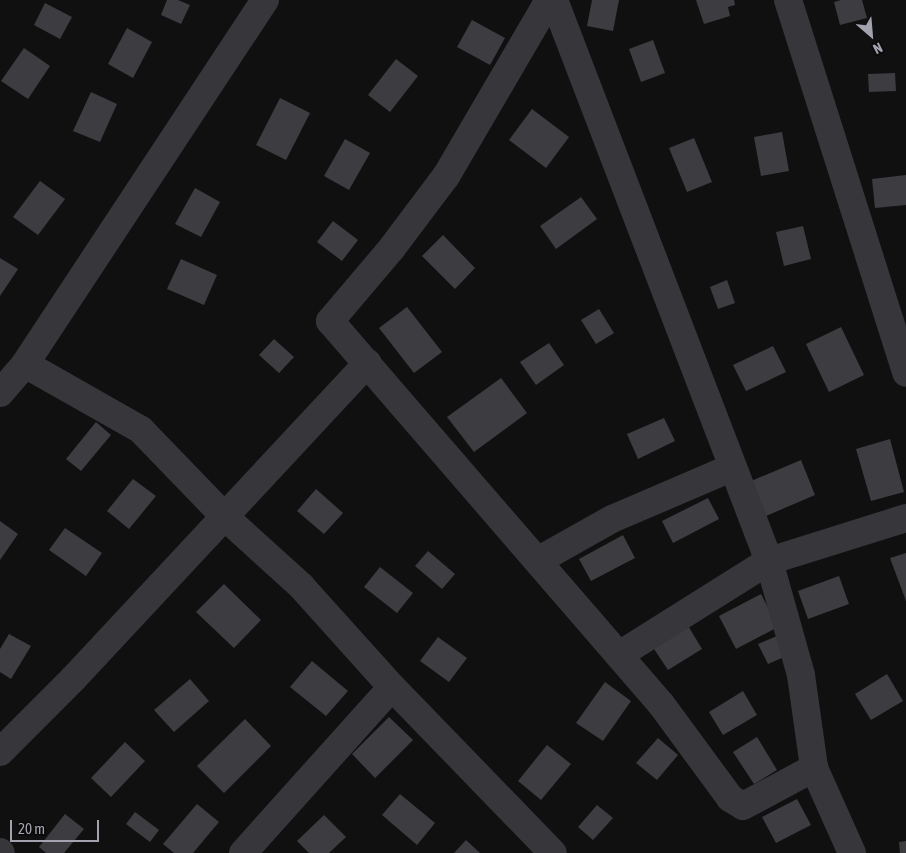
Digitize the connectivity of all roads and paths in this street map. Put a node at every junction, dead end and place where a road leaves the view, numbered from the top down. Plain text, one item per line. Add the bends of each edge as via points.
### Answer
1 (264, 0) edge
2 (549, 0) edge
3 (554, 0) edge
4 (788, 0) edge
5 (368, 363) junction
6 (25, 364) junction
7 (906, 373) edge
8 (0, 393) edge
9 (731, 468) junction
10 (225, 517) junction
11 (906, 518) edge
12 (539, 560) junction
13 (769, 561) junction
14 (619, 655) junction
15 (392, 687) junction
16 (0, 752) edge
17 (814, 768) junction
18 (242, 853) edge
19 (553, 853) edge
20 (852, 853) edge

1 - 6 street
2 - 5 street via 446,176 392,248 330,320
3 - 9 street via 694,358
4 - 7 street
5 - 10 street
5 - 12 street
6 - 8 street
6 - 10 street via 141,430
9 - 12 street via 612,519
9 - 13 street
10 - 15 street via 301,586
10 - 16 street
11 - 13 street
12 - 14 street
13 - 14 street
13 - 17 street via 801,675
14 - 17 street via 661,704 730,798 743,806
15 - 18 street
15 - 19 street
17 - 20 street

